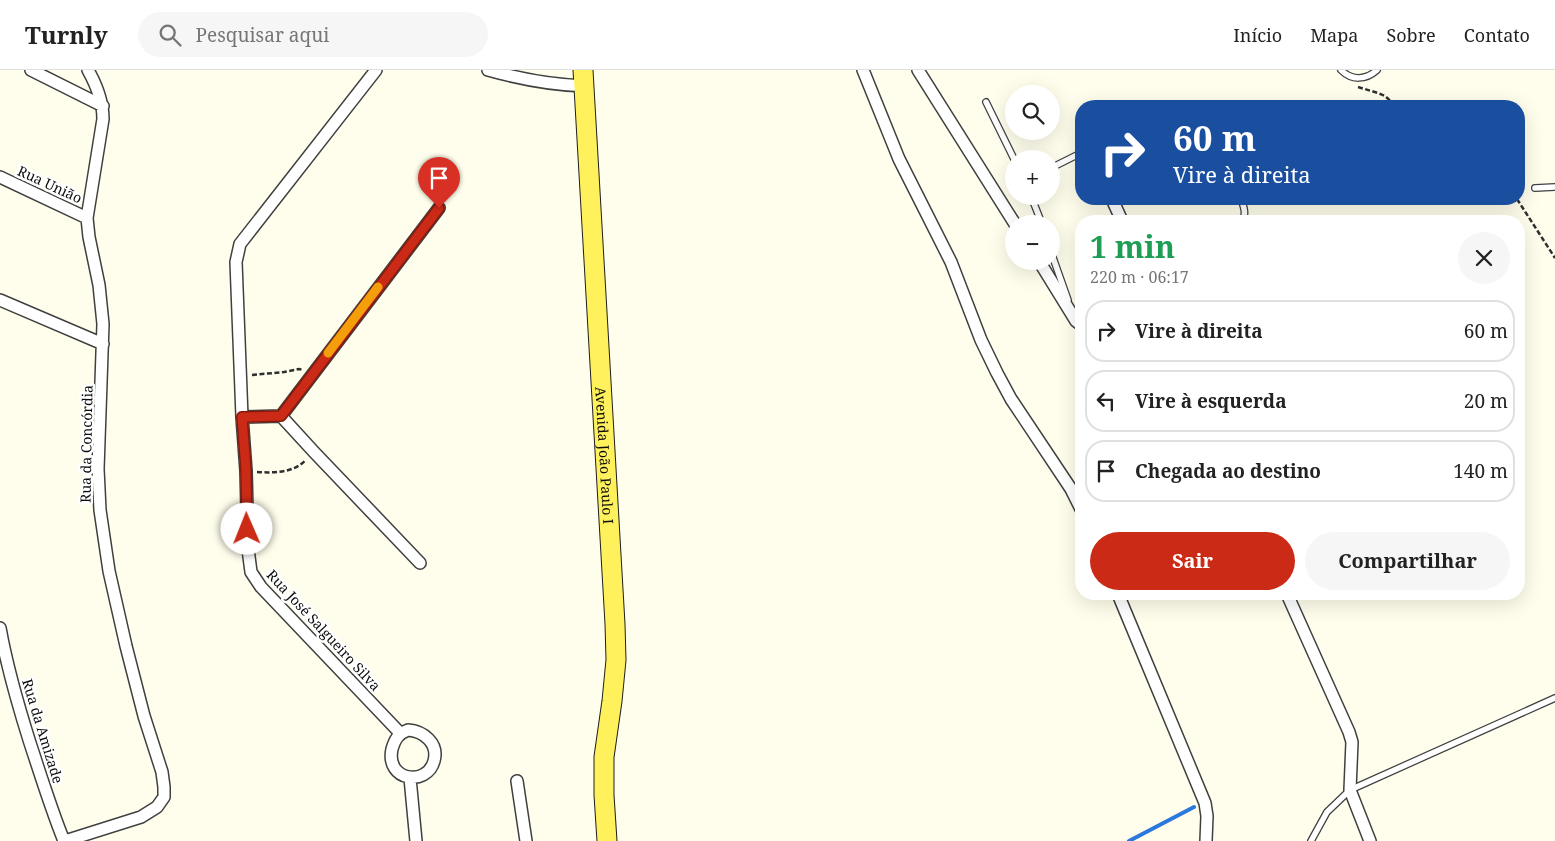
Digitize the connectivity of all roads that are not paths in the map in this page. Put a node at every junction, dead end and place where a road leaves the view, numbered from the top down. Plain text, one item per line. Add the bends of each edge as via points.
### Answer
1 (31, 70) edge
2 (88, 70) edge
3 (376, 70) edge
4 (488, 70) edge
5 (862, 70) edge
6 (918, 70) edge
7 (1341, 70) edge
8 (1377, 70) edge
9 (584, 78) edge
10 (986, 102) dead end
11 (103, 106) junction
12 (1010, 150) edge
13 (1075, 156) edge
14 (1060, 164) edge
15 (0, 177) edge
16 (1555, 187) edge
17 (1535, 188) dead end
18 (439, 208) dead end
19 (1009, 215) edge
20 (87, 218) junction
21 (1045, 270) edge
22 (1058, 270) edge
23 (0, 300) edge
24 (1075, 315) edge
25 (1075, 318) edge
26 (103, 344) junction
27 (281, 416) junction
28 (242, 417) junction
29 (1075, 497) edge
30 (420, 563) dead end
31 (1120, 600) edge
32 (1290, 600) edge
33 (0, 628) edge
34 (1555, 698) edge
35 (400, 733) junction
36 (410, 778) junction
37 (517, 781) dead end
38 (1350, 790) junction
39 (65, 841) edge
40 (416, 841) edge
41 (526, 841) edge
42 (607, 841) edge
43 (1206, 841) edge
44 (1311, 841) edge
45 (1370, 841) edge

1 - 11 street
2 - 11 street, Rua da Concórdia
3 - 28 street, Rua José Salgueiro Silva via 240,244 236,262
4 - 9 street via 570,86
5 - 29 street via 899,159 951,262 997,373
6 - 19 street
7 - 8 lane via 1358,78
9 - 42 main road, Avenida João Paulo I via 615,624 616,660 604,757
10 - 12 lane
11 - 20 street, Rua da Concórdia via 102,134
13 - 14 lane
15 - 20 street, Rua União
16 - 17 lane
18 - 27 street
20 - 26 street, Rua da Concórdia via 99,285
21 - 25 street
22 - 24 lane
23 - 26 street
26 - 39 street, Rua da Concórdia via 98,469 100,510 109,571 144,716 162,772 164,797 157,807 141,817
27 - 28 street
27 - 30 street
28 - 35 street, Rua José Salgueiro Silva via 251,572 261,587
31 - 43 street via 1205,803
32 - 38 street via 1349,732 1352,747
33 - 39 street, Rua da Amizade via 17,701 52,812
34 - 38 lane
35 - 36 street via 394,740 393,767 400,775
35 - 36 street via 418,730 428,737 434,748 431,768
36 - 40 street
37 - 41 street
38 - 44 lane via 1327,812
38 - 45 street

